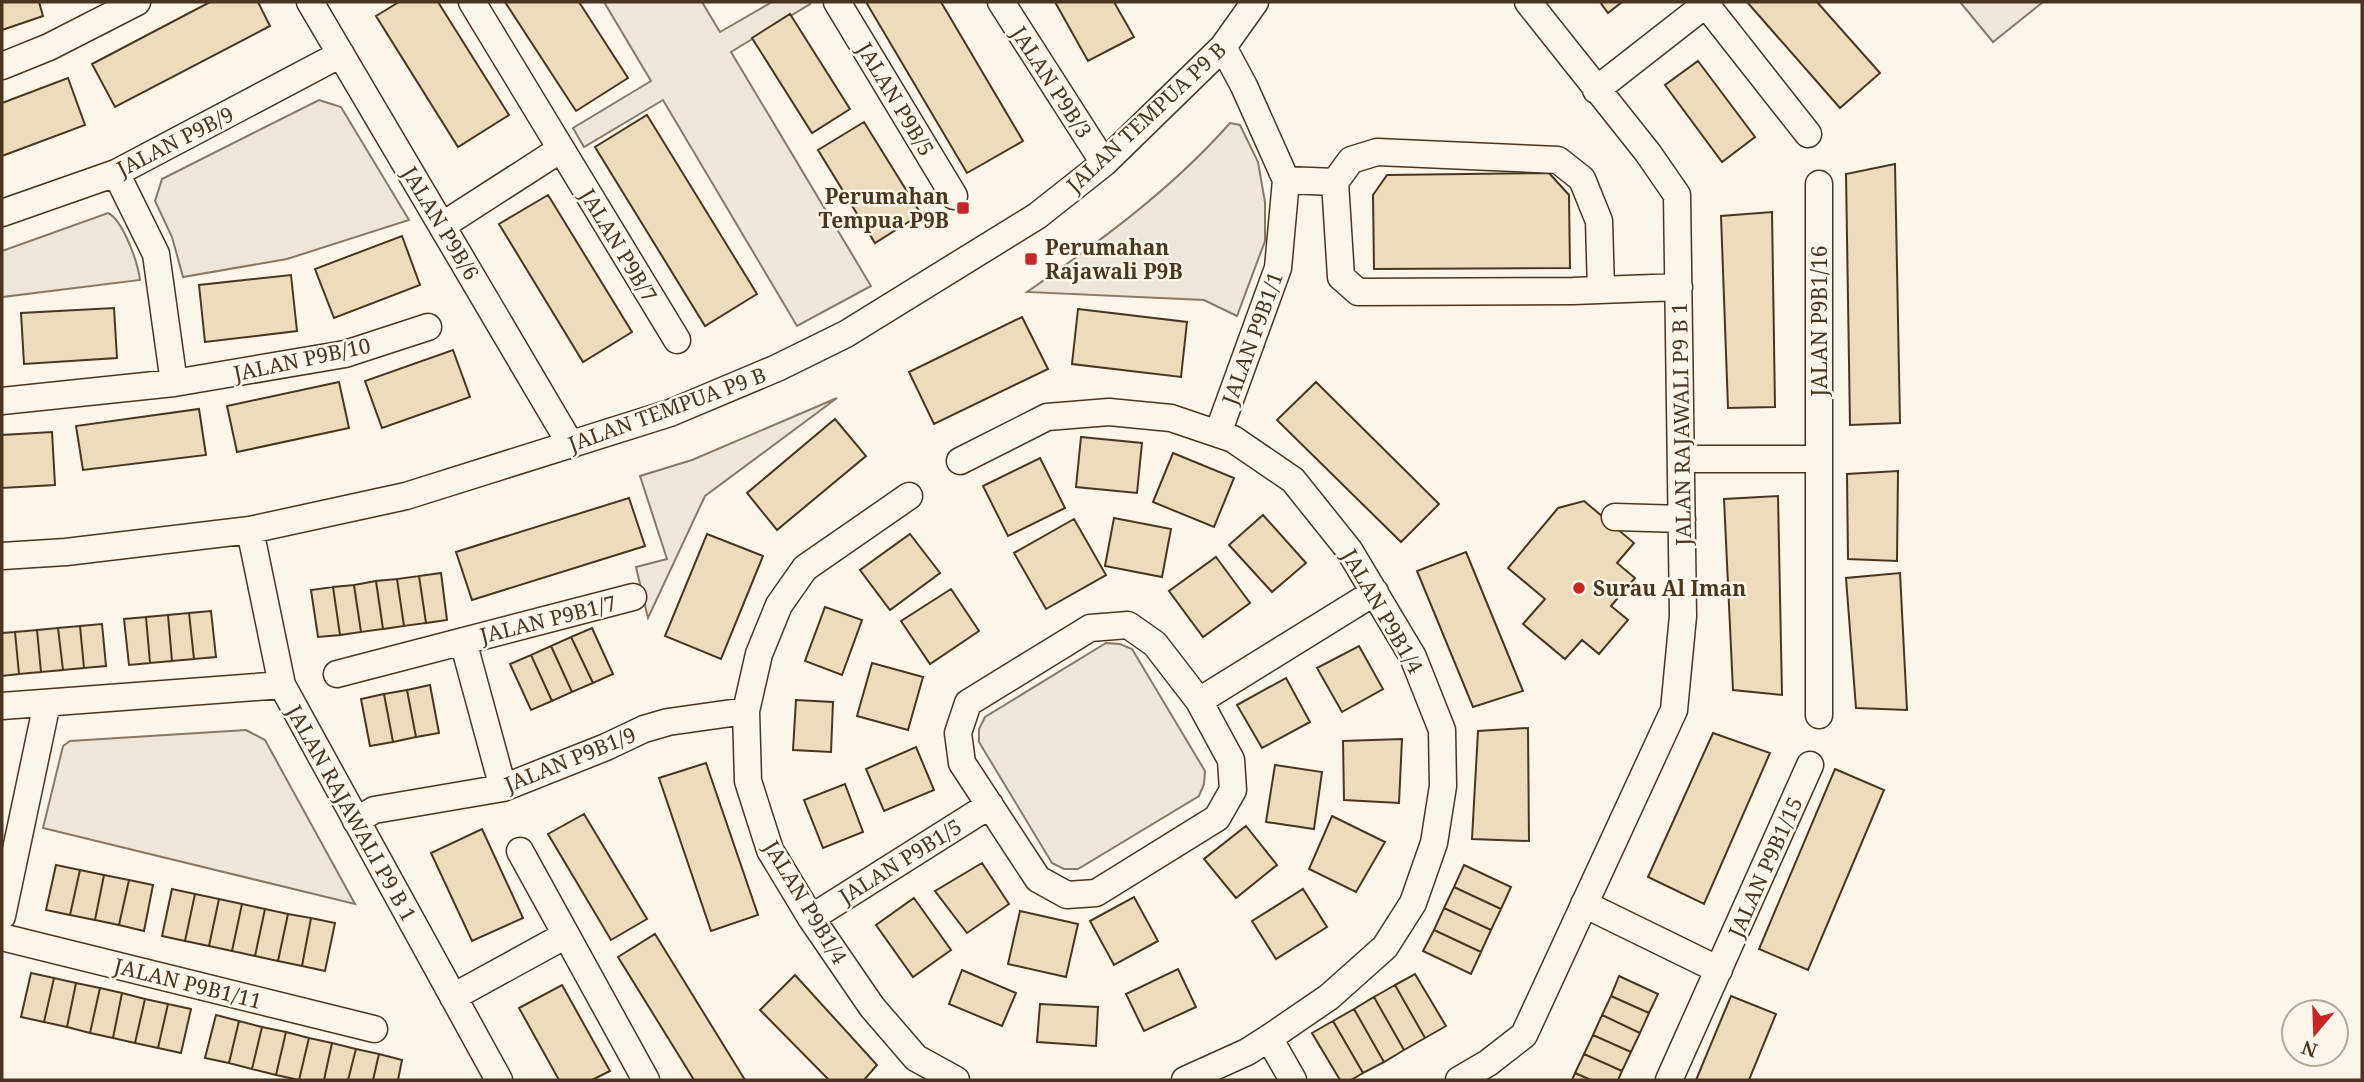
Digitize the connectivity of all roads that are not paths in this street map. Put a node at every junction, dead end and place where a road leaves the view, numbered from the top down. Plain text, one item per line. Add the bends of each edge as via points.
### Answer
1 (137, 2) edge
2 (310, 2) edge
3 (472, 2) edge
4 (838, 2) edge
5 (1001, 2) edge
6 (1255, 2) edge
7 (1528, 2) edge
8 (1705, 3) edge
9 (1223, 47) junction
10 (341, 54) junction
11 (2, 66) edge
12 (1596, 90) junction
13 (1808, 134) dead end
14 (561, 149) junction
15 (1104, 163) junction
16 (116, 173) junction
17 (1286, 180) junction
18 (1335, 181) junction
19 (1819, 184) dead end
20 (954, 196) dead end
21 (2, 213) edge
22 (443, 225) junction
23 (1679, 287) junction
24 (1601, 290) junction
25 (428, 327) dead end
26 (677, 341) dead end
27 (174, 383) junction
28 (2, 401) edge
29 (1218, 433) junction
30 (571, 445) junction
31 (1682, 459) junction
32 (1819, 459) junction
33 (960, 461) dead end
34 (909, 495) dead end
35 (1615, 517) dead end
36 (1682, 519) junction
37 (250, 530) junction
38 (2, 556) edge
39 (1375, 592) junction
40 (633, 597) dead end
41 (463, 641) junction
42 (337, 674) dead end
43 (282, 685) junction
44 (1199, 701) junction
45 (47, 703) junction
46 (2, 706) edge
47 (746, 711) junction
48 (1819, 715) dead end
49 (1810, 765) dead end
50 (503, 788) junction
51 (990, 805) junction
52 (356, 821) junction
53 (520, 851) dead end
54 (1584, 905) junction
55 (2, 916) edge
56 (811, 918) junction
57 (566, 935) junction
58 (2, 937) edge
59 (1718, 970) junction
60 (453, 997) junction
61 (374, 1029) dead end
62 (1269, 1038) junction
63 (499, 1080) edge
64 (646, 1080) edge
65 (956, 1080) edge
66 (1185, 1080) edge
67 (1293, 1080) edge
68 (1459, 1080) edge
69 (1669, 1080) edge

1 - 11 street
2 - 10 street, JALAN P9B/6
3 - 14 street, JALAN P9B/7
4 - 20 street, JALAN P9B/5
5 - 15 street, JALAN P9B/3
6 - 9 street, JALAN TEMPUA P9 B
7 - 12 street, JALAN RAJAWALI P9 B 1
8 - 12 street
8 - 13 street
9 - 15 street, JALAN TEMPUA P9 B
9 - 17 street, JALAN P9B1/1
10 - 16 street, JALAN P9B/9
10 - 22 street, JALAN P9B/6
12 - 23 street, JALAN RAJAWALI P9 B 1 via 1677,195
14 - 22 street
14 - 26 street, JALAN P9B/7
15 - 30 street, JALAN TEMPUA P9 B via 1037,216 846,334 670,413
16 - 21 street, JALAN P9B/9
16 - 27 street via 156,254
17 - 18 street
17 - 29 street, JALAN P9B1/1 via 1278,268
18 - 24 street via 1341,278 1358,292
18 - 24 street via 1351,160 1377,152 1558,160 1582,179 1599,222
19 - 32 street, JALAN P9B1/16
22 - 30 street, JALAN P9B/6
23 - 24 street
23 - 31 street, JALAN RAJAWALI P9 B 1
25 - 27 street, JALAN P9B/10 via 345,354
27 - 28 street, JALAN P9B/10
29 - 33 street, JALAN P9B1/4 via 1171,418 1109,412 1047,417
29 - 39 street, JALAN P9B1/4 via 1293,480 1349,550
30 - 37 street, JALAN TEMPUA P9 B via 406,496
31 - 32 street
31 - 36 street, JALAN RAJAWALI P9 B 1
32 - 48 street, JALAN P9B1/16
34 - 47 street, JALAN P9B1/4 via 804,568 779,604 759,654
35 - 36 street
36 - 54 street, JALAN RAJAWALI P9 B 1 via 1683,616 1674,710
37 - 38 street, JALAN TEMPUA P9 B
37 - 43 street, JALAN RAJAWALI P9 B 1
39 - 44 street
39 - 62 street, JALAN P9B1/4 via 1413,657 1442,730 1443,786 1434,843 1413,903 1385,947 1329,997
40 - 41 street, JALAN P9B1/7
41 - 42 street, JALAN P9B1/7
41 - 50 street, JALAN P9B1/7
43 - 45 street
43 - 52 street, JALAN RAJAWALI P9 B 1
44 - 51 street via 1155,644 1128,625 1090,628 968,703 958,733 962,764
44 - 51 street via 1230,760 1233,790 1217,818 1096,893 1067,895 1038,879
45 - 46 street
45 - 55 street
47 - 50 street, JALAN P9B1/9 via 644,729
47 - 56 street, JALAN P9B1/4 via 747,781 770,850
49 - 59 street, JALAN P9B1/15
50 - 52 street, JALAN P9B1/9 via 374,810
51 - 56 street, JALAN P9B1/5
52 - 60 street, JALAN RAJAWALI P9 B 1
53 - 57 street
54 - 59 street
54 - 68 street, JALAN RAJAWALI P9 B 1 via 1524,1035
56 - 65 street, JALAN P9B1/4 via 872,1007 916,1058
57 - 60 street
57 - 64 street
58 - 61 street, JALAN P9B1/11
59 - 69 street, JALAN P9B1/15
60 - 63 street, JALAN RAJAWALI P9 B 1
62 - 66 street, JALAN P9B1/4
62 - 67 street

